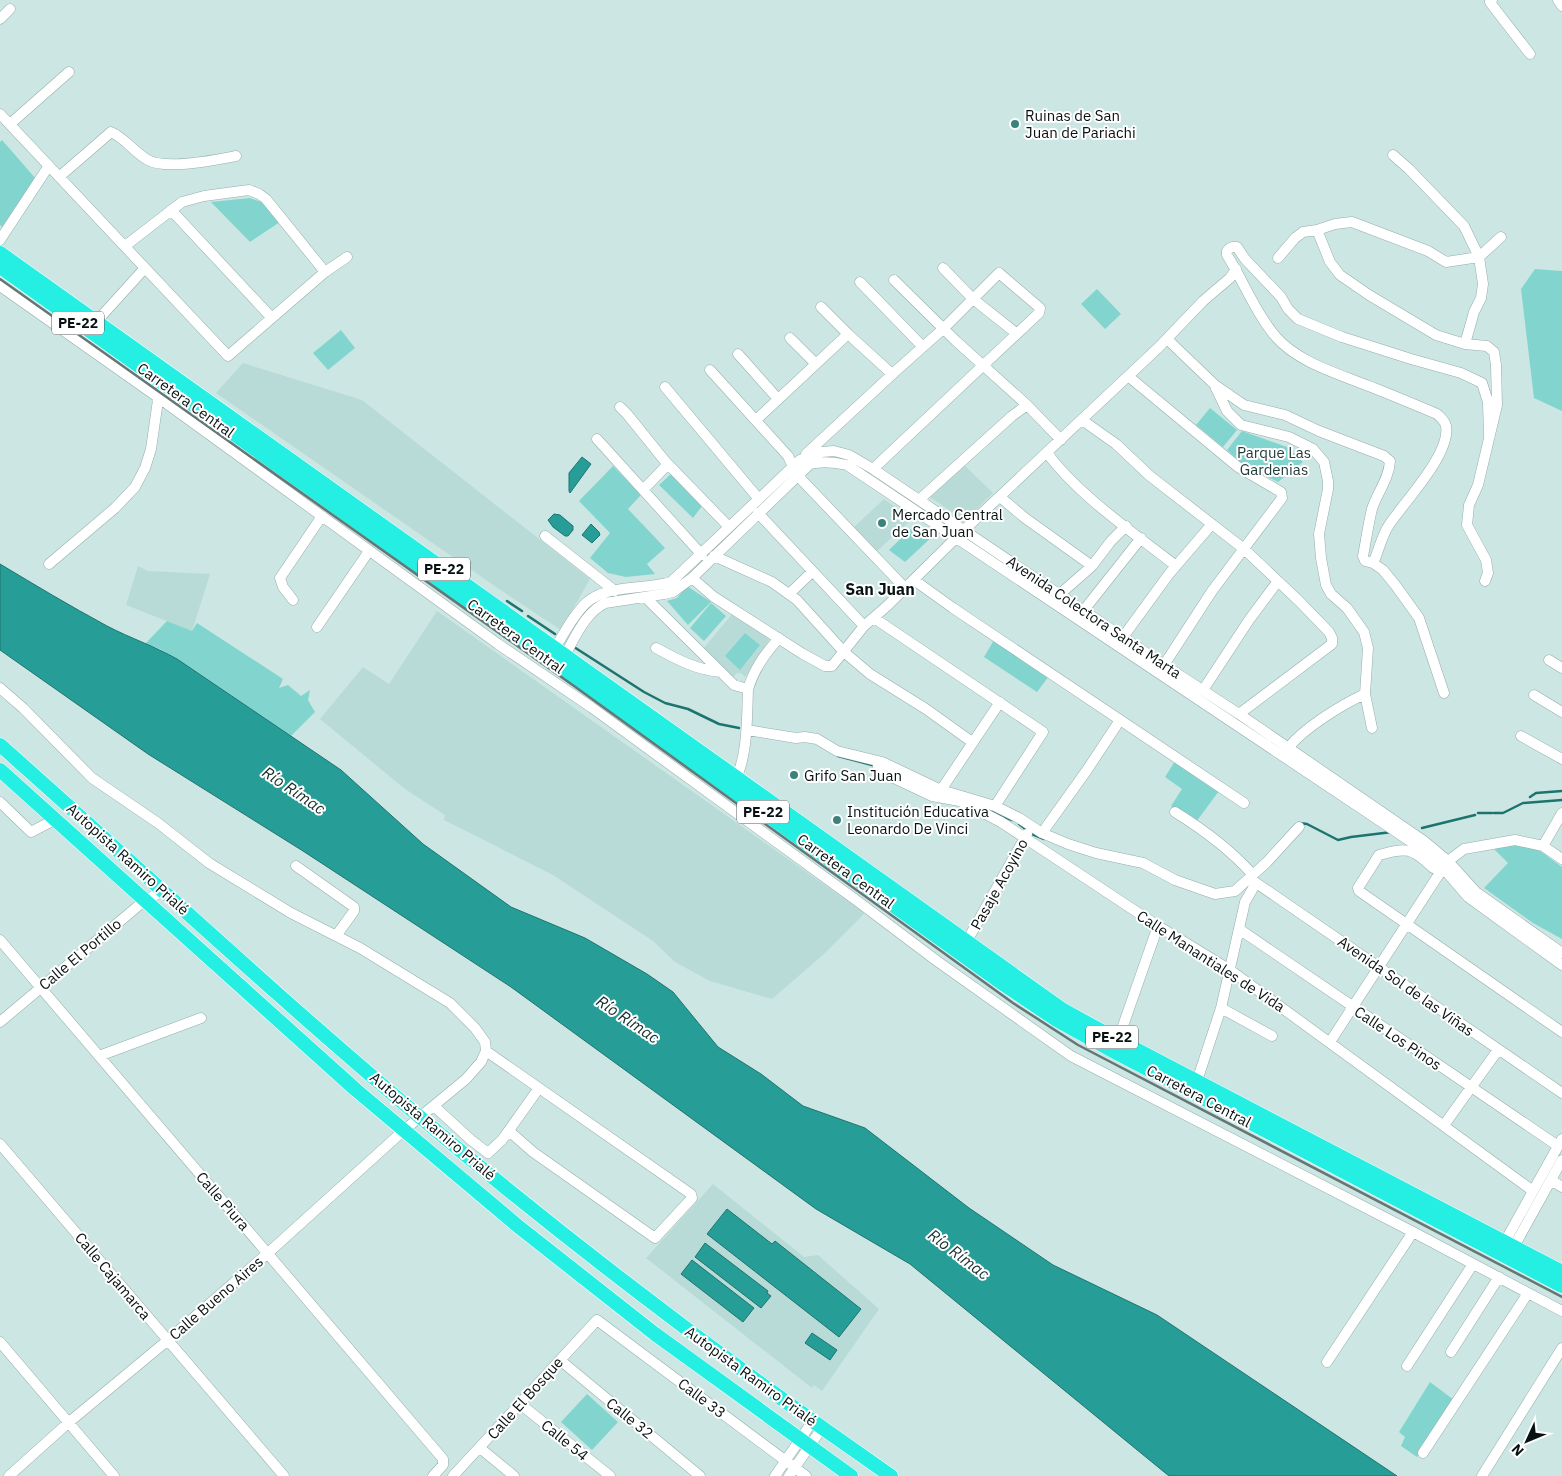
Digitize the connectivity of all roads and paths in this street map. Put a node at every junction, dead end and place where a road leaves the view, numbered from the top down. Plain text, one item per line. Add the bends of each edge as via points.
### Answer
1 (1492, 0) edge
2 (1558, 0) edge
3 (1562, 6) edge
4 (10, 10) dead end
5 (0, 19) edge
6 (1530, 54) dead end
7 (69, 72) dead end
8 (0, 114) edge
9 (10, 124) junction
10 (1393, 155) dead end
11 (236, 156) dead end
12 (48, 167) junction
13 (58, 177) junction
14 (171, 210) junction
15 (1317, 230) junction
16 (1501, 237) dead end
17 (0, 240) edge
18 (125, 246) junction
19 (0, 253) edge
20 (347, 257) dead end
21 (1479, 257) junction
22 (1278, 258) dead end
23 (0, 267) edge
24 (145, 268) junction
25 (943, 268) dead end
26 (1236, 269) junction
27 (325, 272) junction
28 (894, 280) dead end
29 (860, 282) dead end
30 (0, 286) edge
31 (974, 299) junction
32 (822, 307) dead end
33 (271, 317) junction
34 (96, 322) junction
35 (943, 329) junction
36 (1016, 333) junction
37 (848, 334) junction
38 (790, 338) dead end
39 (1167, 339) junction
40 (1465, 344) junction
41 (923, 347) junction
42 (738, 354) dead end
43 (152, 361) junction
44 (816, 364) junction
45 (984, 366) junction
46 (710, 370) dead end
47 (892, 374) junction
48 (1128, 376) junction
49 (155, 378) junction
50 (1214, 385) junction
51 (665, 387) dead end
52 (159, 398) junction
53 (778, 399) junction
54 (1027, 405) junction
55 (620, 407) dead end
56 (756, 420) junction
57 (1082, 420) junction
58 (1489, 436) junction
59 (597, 439) dead end
60 (1061, 440) junction
61 (1047, 453) junction
62 (796, 462) junction
63 (668, 464) junction
64 (874, 469) junction
65 (797, 475) junction
66 (644, 489) junction
67 (758, 498) junction
68 (1000, 498) junction
69 (920, 499) junction
70 (758, 513) junction
71 (322, 516) junction
72 (1212, 524) junction
73 (1126, 526) junction
74 (729, 527) junction
75 (964, 530) junction
76 (545, 536) dead end
77 (1141, 538) junction
78 (955, 539) junction
79 (1244, 549) junction
80 (369, 551) junction
81 (702, 554) junction
82 (714, 556) junction
83 (1372, 563) junction
84 (48, 564) dead end
85 (1092, 566) junction
86 (1176, 566) junction
87 (432, 568) junction
88 (812, 572) junction
89 (692, 578) junction
90 (914, 580) junction
91 (1278, 581) junction
92 (1485, 581) dead end
93 (905, 588) junction
94 (615, 591) junction
95 (789, 594) junction
96 (1060, 594) junction
97 (645, 597) junction
98 (294, 600) dead end
99 (1084, 610) junction
100 (874, 618) junction
101 (864, 626) junction
102 (316, 627) dead end
103 (1123, 637) junction
104 (779, 638) junction
105 (656, 648) dead end
106 (560, 652) junction
107 (844, 652) junction
108 (1548, 660) dead end
109 (1164, 665) junction
110 (1562, 668) edge
111 (721, 672) junction
112 (0, 688) edge
113 (748, 689) junction
114 (1202, 690) junction
115 (1444, 693) dead end
116 (1365, 694) junction
117 (1534, 696) dead end
118 (1000, 702) junction
119 (1562, 712) edge
120 (1240, 714) junction
121 (1120, 720) junction
122 (1372, 728) dead end
123 (747, 730) junction
124 (1521, 736) dead end
125 (972, 742) junction
126 (0, 744) edge
127 (1288, 748) junction
128 (1562, 759) edge
129 (877, 760) junction
130 (0, 770) edge
131 (733, 782) junction
132 (941, 790) junction
133 (0, 802) edge
134 (1244, 803) dead end
135 (995, 806) junction
136 (1175, 812) dead end
137 (1562, 813) edge
138 (56, 819) junction
139 (1031, 826) junction
140 (1299, 827) dead end
141 (1042, 833) junction
142 (797, 836) junction
143 (1025, 838) junction
144 (1543, 846) junction
145 (787, 850) junction
146 (1562, 859) edge
147 (296, 866) dead end
148 (1443, 868) junction
149 (1253, 879) junction
150 (866, 885) junction
151 (163, 891) junction
152 (856, 900) junction
153 (144, 901) junction
154 (1407, 923) junction
155 (1158, 926) junction
156 (1239, 929) junction
157 (336, 936) junction
158 (0, 940) edge
159 (967, 941) junction
160 (1562, 953) edge
161 (1562, 965) edge
162 (1379, 966) junction
163 (1230, 970) junction
164 (41, 987) junction
165 (1352, 1006) junction
166 (1221, 1008) junction
167 (202, 1018) dead end
168 (0, 1022) edge
169 (1562, 1032) edge
170 (1272, 1036) dead end
171 (1118, 1040) junction
172 (1330, 1042) junction
173 (1498, 1050) junction
174 (486, 1051) junction
175 (99, 1056) junction
176 (1197, 1081) junction
177 (1470, 1086) junction
178 (539, 1088) junction
179 (1562, 1094) edge
180 (434, 1106) junction
181 (420, 1117) junction
182 (1444, 1125) junction
183 (403, 1131) junction
184 (508, 1131) junction
185 (1560, 1142) edge
186 (0, 1144) edge
187 (1562, 1160) edge
188 (1551, 1180) junction
189 (1562, 1187) edge
190 (1534, 1191) junction
191 (1413, 1232) junction
192 (1506, 1250) junction
193 (268, 1253) junction
194 (1473, 1264) junction
195 (1562, 1272) edge
196 (1499, 1277) junction
197 (1562, 1286) edge
198 (1528, 1293) junction
199 (1562, 1311) edge
200 (597, 1320) joint
201 (168, 1340) junction
202 (0, 1342) edge
203 (1562, 1348) edge
204 (1451, 1352) dead end
205 (560, 1360) junction
206 (1327, 1362) dead end
207 (1407, 1366) dead end
208 (519, 1403) junction
209 (68, 1422) junction
210 (817, 1425) junction
211 (804, 1443) junction
212 (480, 1448) junction
213 (1423, 1453) dead end
214 (785, 1460) junction
215 (792, 1472) edge
216 (9, 1476) edge
217 (114, 1476) edge
218 (284, 1476) edge
219 (433, 1476) edge
220 (453, 1476) edge
221 (514, 1476) edge
222 (610, 1476) edge
223 (700, 1476) edge
224 (775, 1476) edge
225 (806, 1476) edge
226 (852, 1476) edge
227 (891, 1476) edge
228 (1482, 1476) edge

1 - 6 street via 1492,5
2 - 3 street
4 - 5 street
7 - 9 street
8 - 9 street
9 - 12 street
10 - 21 street via 1464,226
11 - 13 street via 198,163 152,162 111,132
12 - 13 street
12 - 17 street
13 - 18 street
14 - 18 street
14 - 27 street via 182,202 204,196 249,190 259,194
14 - 33 street
15 - 21 street via 1352,222 1428,250 1446,262
15 - 22 street via 1303,232
15 - 40 street via 1330,262 1340,275 1420,326
16 - 21 street
18 - 24 street
19 - 34 highway, Carretera Central / PE-22
20 - 27 street
21 - 40 street via 1483,284 1481,298
23 - 49 highway, Carretera Central / PE-22
24 - 33 street via 228,356
24 - 34 street
25 - 31 street
26 - 39 street
26 - 58 street via 1227,255 1234,246 1298,319 1342,337 1461,373 1482,383 1488,402
26 - 83 street via 1264,322 1295,353 1437,414 1446,426 1439,456 1389,524
27 - 33 street
28 - 35 street
29 - 41 street
30 - 52 street
31 - 35 street
31 - 36 street
31 - 36 street via 999,273 1014,284 1040,308 1039,313
32 - 37 street
34 - 43 highway, Carretera Central / PE-22
35 - 41 street
35 - 45 street
36 - 45 street
37 - 44 street
37 - 47 street
38 - 44 street
39 - 48 street
39 - 50 street
40 - 58 street via 1487,346 1494,352 1497,405
41 - 47 street
42 - 53 street
43 - 49 street
43 - 87 highway, Carretera Central / PE-22
44 - 53 street
45 - 54 street
45 - 64 street
46 - 56 street
47 - 62 street
48 - 57 street
48 - 79 street via 1238,467 1281,492 1282,498
49 - 52 street
49 - 87 highway, Carretera Central / PE-22
50 - 83 street via 1244,405 1285,415 1390,461 1382,490 1373,507 1363,556 1365,561
50 - 116 street via 1227,411 1241,425 1289,437 1313,449 1324,462 1328,489 1319,534 1321,558 1331,594 1347,608 1364,632 1368,648
51 - 67 street
52 - 71 street
52 - 84 street via 152,449 135,487
53 - 56 street
54 - 60 street
54 - 69 street
55 - 63 street
56 - 62 street
57 - 60 street
57 - 72 street
58 - 92 street via 1478,485 1469,505 1467,525 1486,560 1488,572
59 - 66 street
60 - 61 street
61 - 68 street
61 - 73 street via 1060,470
62 - 64 street, Avenida Colectora Santa Marta via 834,451 849,455
62 - 65 street
62 - 67 street, Avenida Colectora Santa Marta
63 - 66 street
63 - 74 street
64 - 69 street, Avenida Colectora Santa Marta
65 - 70 street, Avenida Colectora Santa Marta
65 - 78 street, Avenida Colectora Santa Marta via 810,464 835,462 847,465
65 - 93 street
66 - 81 street
67 - 74 street, Avenida Colectora Santa Marta
68 - 75 street
68 - 85 street
69 - 75 street, Avenida Colectora Santa Marta
70 - 82 street, Avenida Colectora Santa Marta
70 - 88 street
71 - 80 street
71 - 98 street via 280,578
72 - 79 street
72 - 86 street
73 - 77 street
73 - 85 street
74 - 81 street, Avenida Colectora Santa Marta
75 - 78 street
75 - 96 street, Avenida Colectora Santa Marta
76 - 94 street
77 - 86 street
77 - 99 street
78 - 90 street
78 - 148 street, Avenida Colectora Santa Marta via 1382,822
79 - 91 street
79 - 109 street
80 - 102 street
80 - 145 street
81 - 94 street, Avenida Colectora Santa Marta via 671,582
82 - 89 street, Avenida Colectora Santa Marta
82 - 95 street via 772,582
83 - 115 street via 1392,580 1419,618
85 - 96 street
86 - 103 street
87 - 106 highway, Carretera Central / PE-22
87 - 131 highway, Carretera Central / PE-22
88 - 95 street
88 - 101 street
89 - 97 street, Avenida Colectora Santa Marta via 673,592
89 - 104 street via 714,597
90 - 93 street
90 - 121 street
91 - 114 street
91 - 120 street via 1329,632 1332,644
93 - 100 street
94 - 106 street, Avenida Colectora Santa Marta via 598,595 586,603
95 - 107 street
96 - 99 street, Avenida Colectora Santa Marta
97 - 106 street, Avenida Colectora Santa Marta via 605,603 596,608
97 - 111 street
99 - 103 street, Avenida Colectora Santa Marta
100 - 101 street
100 - 118 street
101 - 107 street
103 - 109 street, Avenida Colectora Santa Marta
104 - 107 street via 825,666 832,666
104 - 113 street via 764,656
105 - 111 street via 696,668
106 - 131 highway, Carretera Central / PE-22
107 - 125 street via 870,674
108 - 110 street
109 - 114 street, Avenida Colectora Santa Marta
111 - 113 street via 734,685
112 - 157 street via 92,778 209,863
113 - 123 street
114 - 120 street, Avenida Colectora Santa Marta
116 - 122 street
116 - 127 street via 1348,702
117 - 119 street
118 - 125 street
118 - 135 street via 1043,732
120 - 127 street, Avenida Colectora Santa Marta
121 - 134 street
121 - 141 street
123 - 129 street via 817,739 837,750
123 - 131 street
124 - 128 street
125 - 132 street
126 - 151 highway, Autopista Ramiro Prialé
127 - 148 street, Avenida Colectora Santa Marta via 1424,840
129 - 132 street
129 - 143 street, Calle Manantiales de Vida via 879,771 932,796 960,801
130 - 138 highway, Autopista Ramiro Prialé
131 - 142 highway, Carretera Central / PE-22
131 - 159 highway, Carretera Central / PE-22
132 - 135 street
133 - 138 street via 31,832
135 - 139 street
136 - 149 street, Avenida Sol de las Viñas via 1219,842
137 - 144 street
138 - 153 highway, Autopista Ramiro Prialé
139 - 141 street
139 - 143 street, Pasaje Acoyino
140 - 149 street
141 - 149 street via 1077,847 1143,863 1175,880 1215,894 1234,891
142 - 145 street
142 - 150 highway, Carretera Central / PE-22
143 - 155 street, Calle Manantiales de Vida
143 - 159 street, Pasaje Acoyino
144 - 146 street
144 - 148 street via 1515,840 1464,849
145 - 152 street
147 - 157 street via 354,907
148 - 154 street
148 - 154 street via 1413,851 1379,854 1373,862 1358,886 1359,891
148 - 160 street, Avenida Colectora Santa Marta
148 - 161 street, Avenida Colectora Santa Marta via 1468,897
149 - 156 street
149 - 162 street, Avenida Sol de las Viñas
150 - 152 street
150 - 192 highway, Carretera Central / PE-22 via 1055,1019
151 - 153 street, Calle El Portillo
151 - 181 highway, Autopista Ramiro Prialé
152 - 191 street via 1071,1056
153 - 164 street, Calle El Portillo
153 - 183 highway, Autopista Ramiro Prialé
154 - 162 street
154 - 169 street
155 - 163 street, Calle Manantiales de Vida
155 - 171 street
156 - 163 street
156 - 165 street, Calle Los Pinos
157 - 174 street via 450,1003 475,1028 485,1042
158 - 164 street, Calle Piura
159 - 171 highway, Carretera Central / PE-22 via 1063,1010
162 - 165 street
162 - 173 street, Avenida Sol de las Viñas
163 - 166 street
163 - 172 street, Calle Manantiales de Vida
164 - 168 street, Calle El Portillo
164 - 175 street, Calle Piura
165 - 172 street
165 - 177 street, Calle Los Pinos
166 - 170 street
166 - 176 street
167 - 175 street
171 - 176 highway, Carretera Central / PE-22
172 - 182 street, Calle Manantiales de Vida
173 - 177 street
173 - 179 street, Avenida Sol de las Viñas
174 - 178 street
174 - 180 street, Calle Bueno Aires via 474,1071
175 - 193 street, Calle Piura
176 - 192 highway, Carretera Central / PE-22
177 - 182 street
177 - 185 street, Calle Los Pinos
178 - 184 street
178 - 184 street via 692,1198 655,1238
180 - 181 street, Calle Bueno Aires
180 - 184 street via 488,1153
181 - 183 street, Calle Bueno Aires
181 - 210 highway, Autopista Ramiro Prialé via 594,1258
182 - 190 street, Calle Manantiales de Vida
183 - 193 street, Calle Bueno Aires
183 - 211 highway, Autopista Ramiro Prialé via 655,1334
185 - 190 street
186 - 201 street, Calle Cajamarca
187 - 188 street
188 - 189 street
188 - 192 street
190 - 192 street
191 - 194 street
191 - 206 street
192 - 195 highway, Carretera Central / PE-22
192 - 197 highway, Carretera Central / PE-22
193 - 201 street, Calle Bueno Aires
193 - 219 street, Calle Piura via 444,1462
194 - 196 street
194 - 207 street
196 - 198 street
196 - 204 street
198 - 199 street
198 - 213 street
200 - 205 street, Calle El Bosque
200 - 214 street, Calle 33
201 - 209 street, Calle Bueno Aires
201 - 218 street, Calle Cajamarca
202 - 209 street
203 - 228 street
205 - 208 street, Calle El Bosque
205 - 223 street, Calle 32
208 - 212 street, Calle El Bosque
208 - 222 street, Calle 54
209 - 216 street, Calle Bueno Aires
209 - 217 street
210 - 211 street
210 - 227 highway, Autopista Ramiro Prialé
211 - 214 street
211 - 215 street
211 - 226 highway, Autopista Ramiro Prialé
212 - 220 street, Calle El Bosque
212 - 221 street
214 - 215 street, Calle 33
214 - 224 street
215 - 225 street, Calle 33

